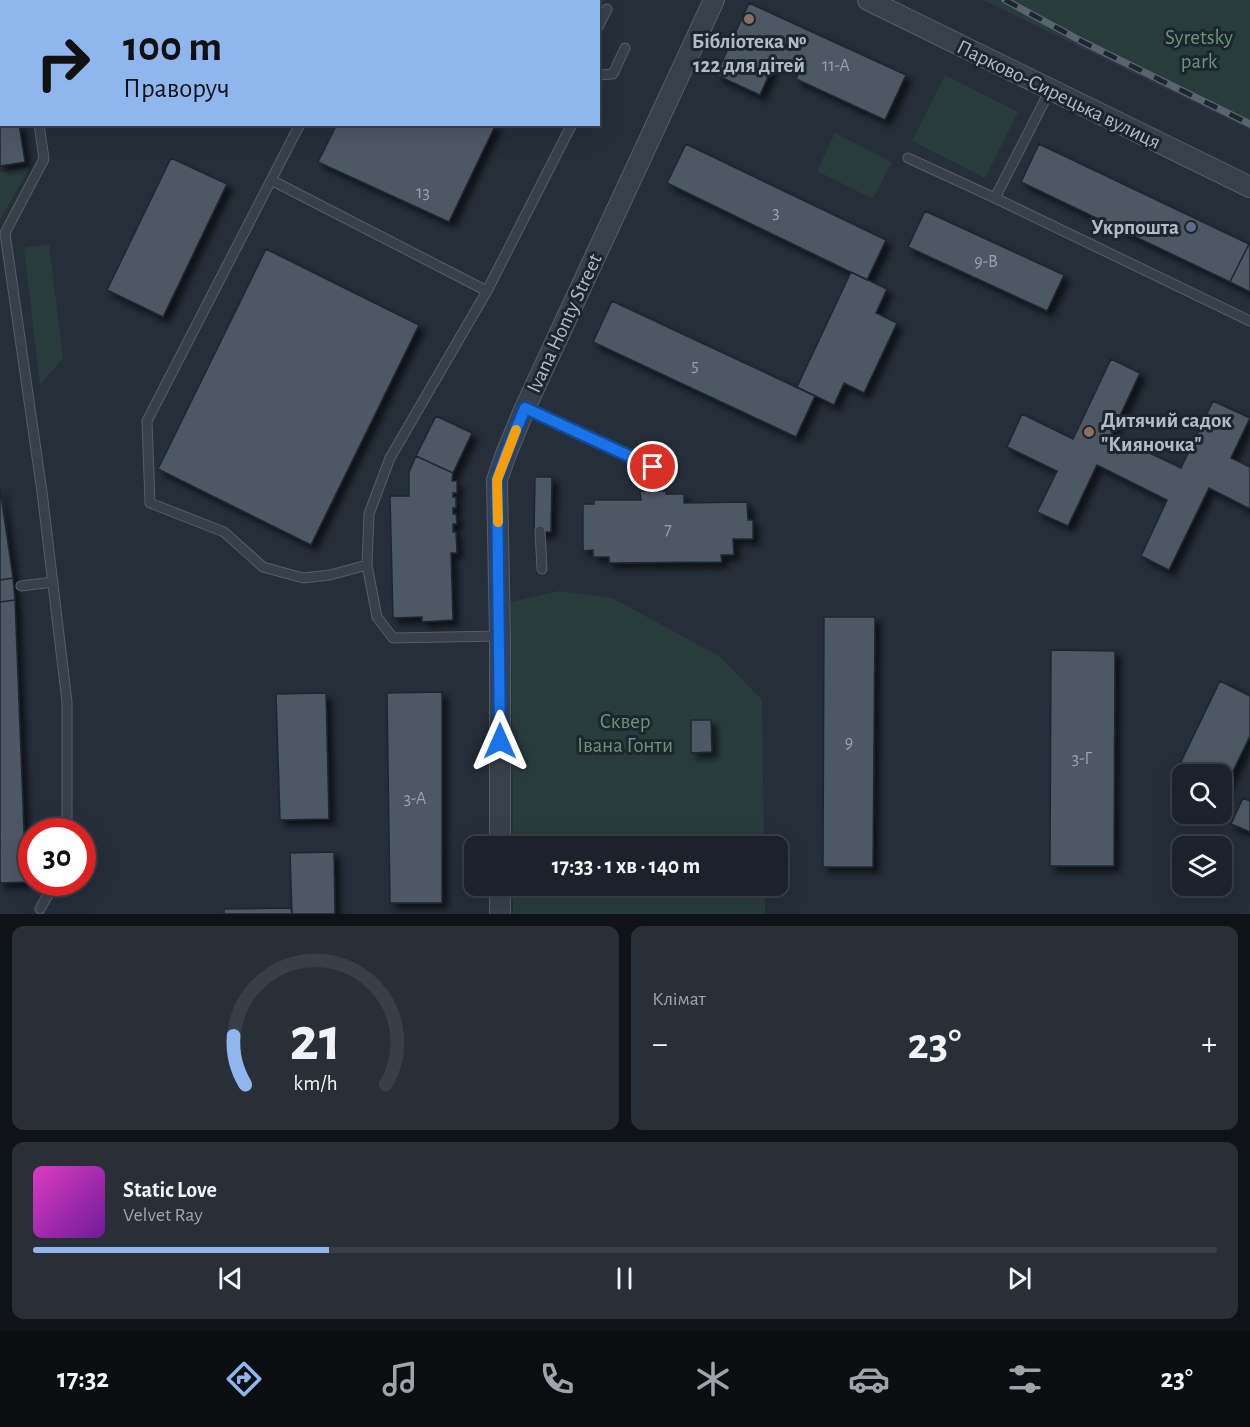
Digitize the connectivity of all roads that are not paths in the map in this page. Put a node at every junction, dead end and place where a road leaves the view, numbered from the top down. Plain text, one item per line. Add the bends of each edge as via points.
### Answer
1 (714, 0) edge
2 (868, 0) edge
3 (607, 9) dead end
4 (600, 23) edge
5 (626, 48) dead end
6 (600, 75) edge
7 (1050, 90) junction
8 (39, 126) edge
9 (299, 126) edge
10 (571, 126) edge
11 (908, 158) dead end
12 (272, 180) junction
13 (1250, 187) edge
14 (995, 198) junction
15 (486, 291) junction
16 (1250, 321) edge
17 (525, 408) junction
18 (653, 467) dead end
19 (540, 531) dead end
20 (367, 565) junction
21 (542, 569) dead end
22 (52, 582) junction
23 (21, 586) dead end
24 (500, 636) junction
25 (67, 818) edge
26 (500, 836) edge
27 (47, 896) edge
28 (500, 896) edge
29 (40, 909) dead end
30 (500, 914) edge

1 - 17 street, Ivana Honty Street
2 - 7 street, Парково-Сирецька вулиця
3 - 4 lane
5 - 6 lane via 613,74
7 - 13 street, Парково-Сирецька вулиця
7 - 14 lane
8 - 22 lane via 44,159 5,233
9 - 12 lane
10 - 15 lane
11 - 14 lane
12 - 15 lane
12 - 20 lane via 147,421 150,503 224,532 263,567 303,578
14 - 16 lane
15 - 20 lane via 390,458 369,514
17 - 18 lane
17 - 24 street, Ivana Honty Street via 497,480
19 - 21 lane
20 - 24 lane via 377,617 393,638
22 - 23 lane
22 - 25 lane via 67,702
24 - 26 street, Ivana Honty Street
27 - 29 lane
28 - 30 street

